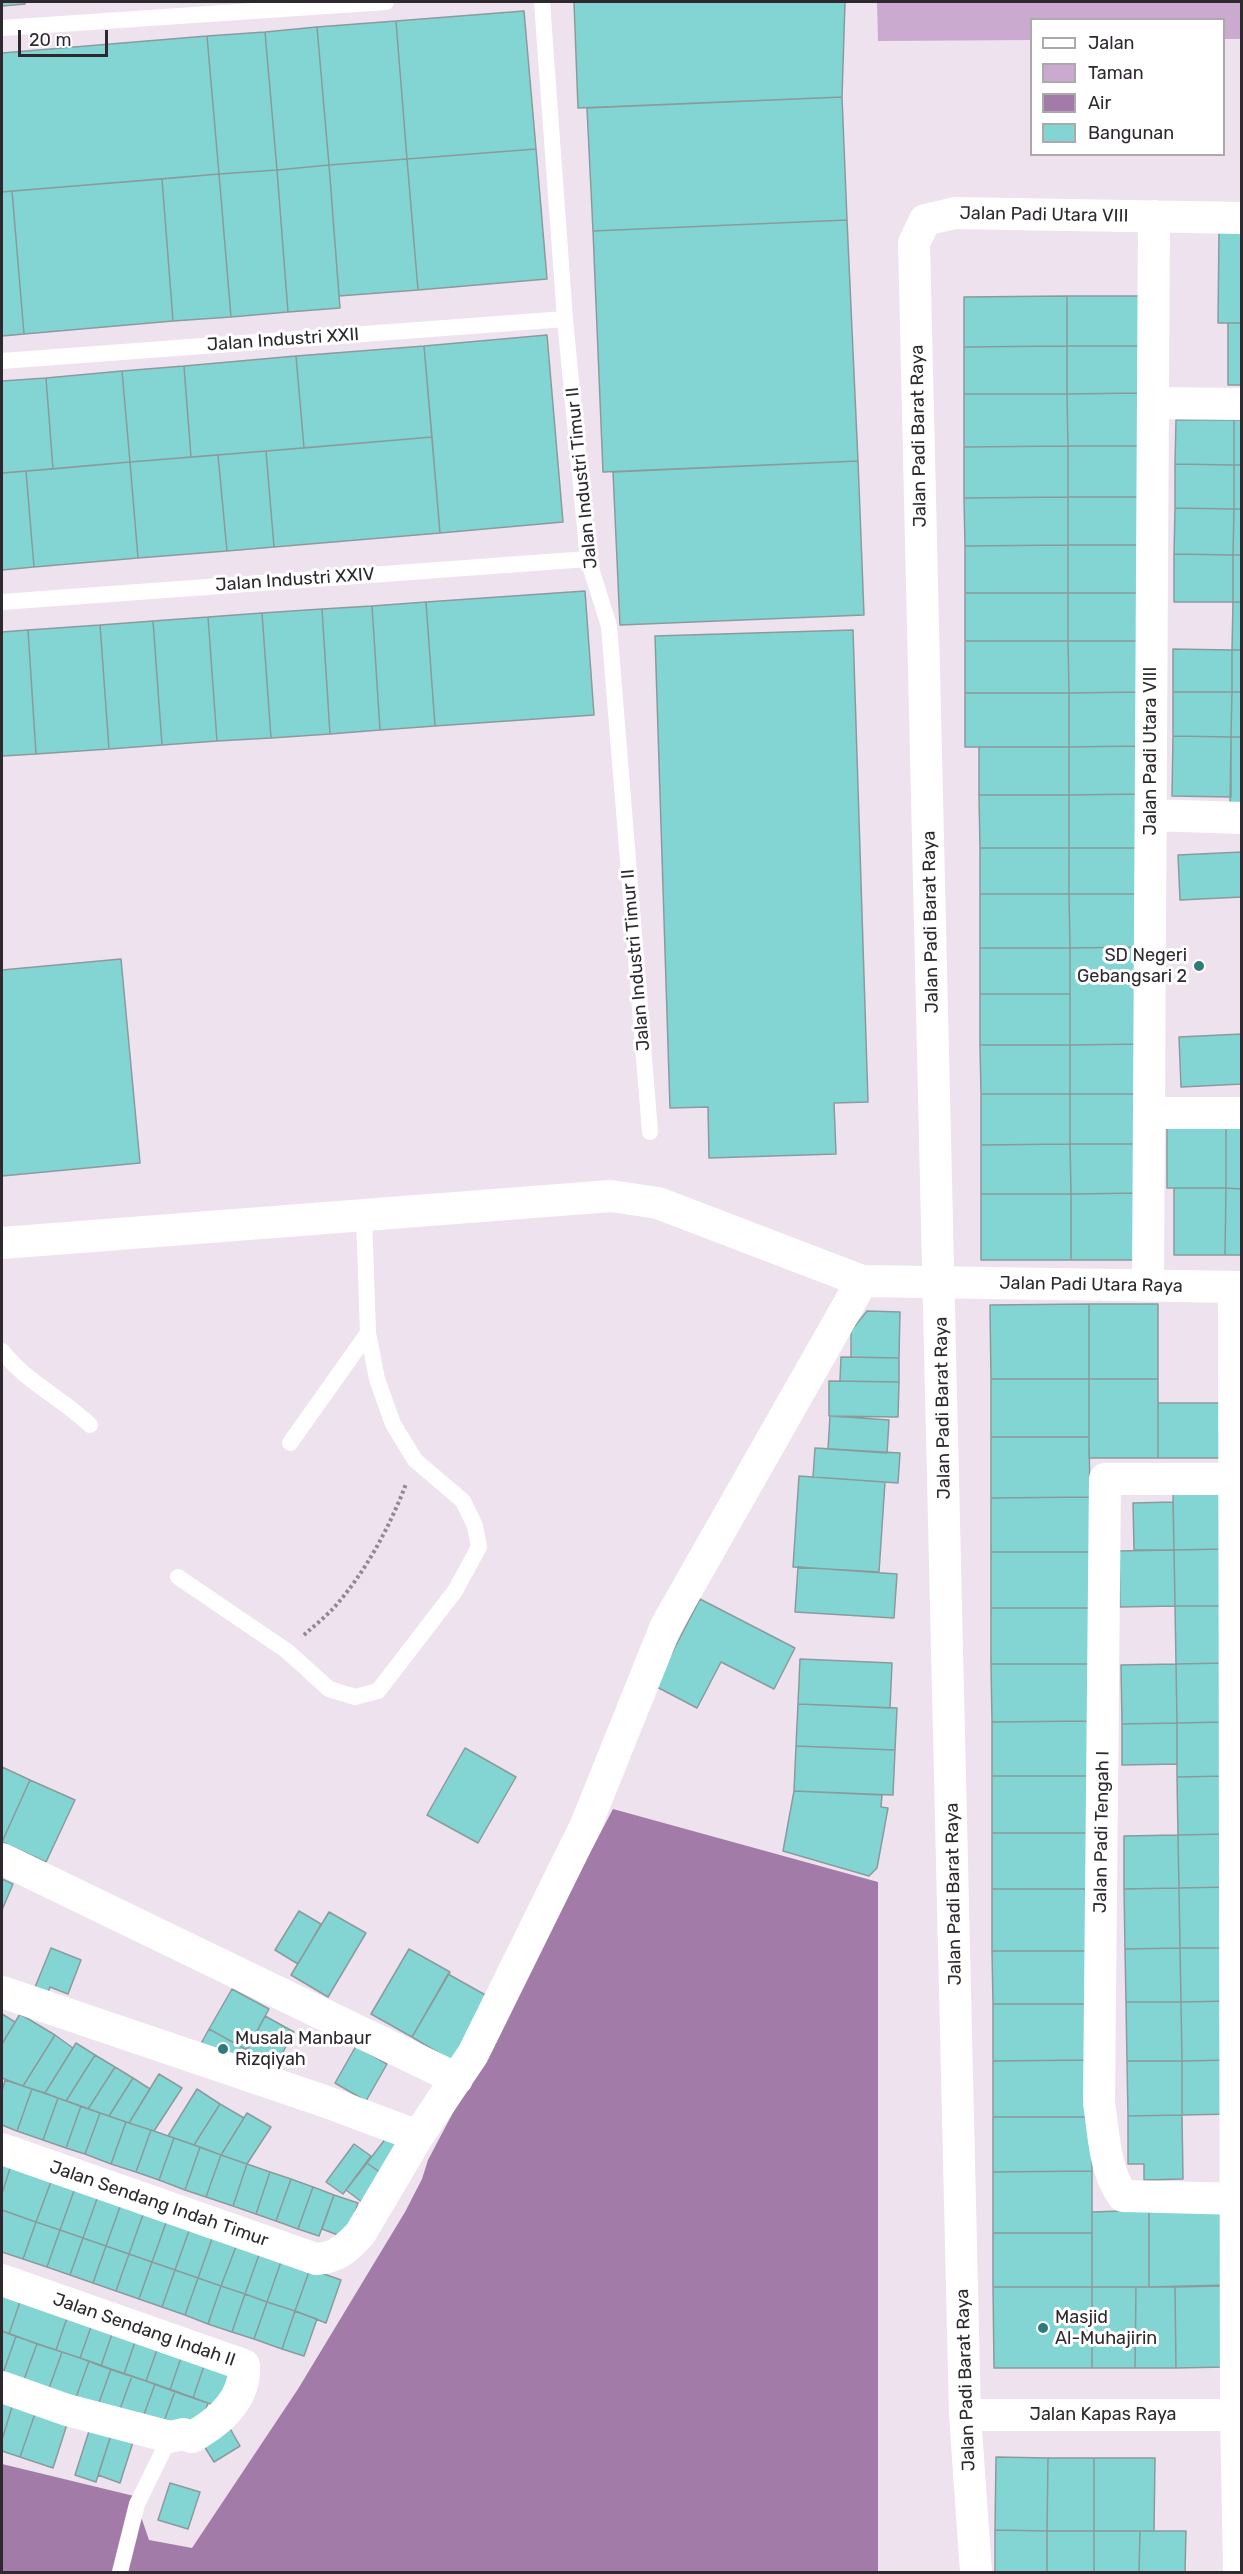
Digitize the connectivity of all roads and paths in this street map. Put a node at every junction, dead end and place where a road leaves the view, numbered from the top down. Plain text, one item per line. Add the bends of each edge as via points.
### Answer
1 (386, 2) edge
2 (542, 2) edge
3 (2, 28) edge
4 (1154, 216) junction
5 (1242, 218) edge
6 (914, 243) joint
7 (566, 319) junction
8 (2, 362) edge
9 (1153, 403) junction
10 (1242, 404) edge
11 (588, 559) junction
12 (2, 602) edge
13 (1151, 815) junction
14 (1242, 818) edge
15 (1149, 1113) junction
16 (1242, 1113) edge
17 (650, 1132) dead end
18 (364, 1216) junction
19 (2, 1243) edge
20 (862, 1281) junction
21 (922, 1282) junction
22 (1148, 1285) junction
23 (1238, 1287) edge
24 (368, 1334) junction
25 (2, 1351) edge
26 (90, 1425) dead end
27 (290, 1443) dead end
28 (415, 1460) junction
29 (1238, 1479) edge
30 (178, 1577) dead end
31 (287, 1651) junction
32 (2, 1859) edge
33 (2, 1992) edge
34 (457, 2079) junction
35 (418, 2136) junction
36 (2, 2149) edge
37 (1239, 2199) edge
38 (2, 2280) edge
39 (2, 2387) edge
40 (965, 2415) junction
41 (1239, 2415) edge
42 (170, 2437) junction
43 (120, 2572) edge
44 (976, 2572) edge
45 (1239, 2572) edge

1 - 3 lane
2 - 7 lane, Jalan Industri Timur II
4 - 5 street, Jalan Padi Utara VIII
4 - 6 street, Jalan Padi Utara VIII via 955,213 925,220
4 - 9 street, Jalan Padi Utara VIII
6 - 21 street, Jalan Padi Barat Raya
7 - 8 lane, Jalan Industri XXII
7 - 11 lane, Jalan Industri Timur II
9 - 10 street
9 - 13 street, Jalan Padi Utara VIII
11 - 12 lane, Jalan Industri XXIV
11 - 17 lane, Jalan Industri Timur II via 609,626
13 - 14 street
13 - 15 street, Jalan Padi Utara VIII
15 - 16 street
15 - 22 street, Jalan Padi Utara VIII
18 - 19 street, Jalan Padi Utara Raya
18 - 20 street, Jalan Padi Utara Raya via 611,1196 658,1203
18 - 24 lane
20 - 21 street, Jalan Padi Utara Raya
20 - 34 street via 666,1626 586,1825
21 - 22 street, Jalan Padi Utara Raya
21 - 40 street, Jalan Padi Barat Raya
22 - 23 street, Jalan Padi Utara Raya
23 - 29 street
24 - 27 lane
24 - 28 lane via 377,1379 393,1424
25 - 26 lane via 18,1371
28 - 31 path via 396,1509 366,1565 337,1604
28 - 31 lane via 463,1501 475,1526 479,1547 455,1591 378,1691 355,1697 329,1689
29 - 37 street
29 - 37 street, Jalan Padi Tengah I via 1106,1479 1100,2103 1107,2158 1114,2184 1122,2196
30 - 31 lane
32 - 34 street
33 - 35 street
34 - 35 street
35 - 36 street, Jalan Sendang Indah Timur via 360,2234 337,2255 316,2259
37 - 41 street
38 - 42 street, Jalan Sendang Indah II via 244,2365 243,2385 226,2413 192,2437
39 - 42 street via 67,2410
40 - 41 street, Jalan Kapas Raya
40 - 44 street, Jalan Padi Barat Raya
41 - 45 street
42 - 43 lane via 137,2504

